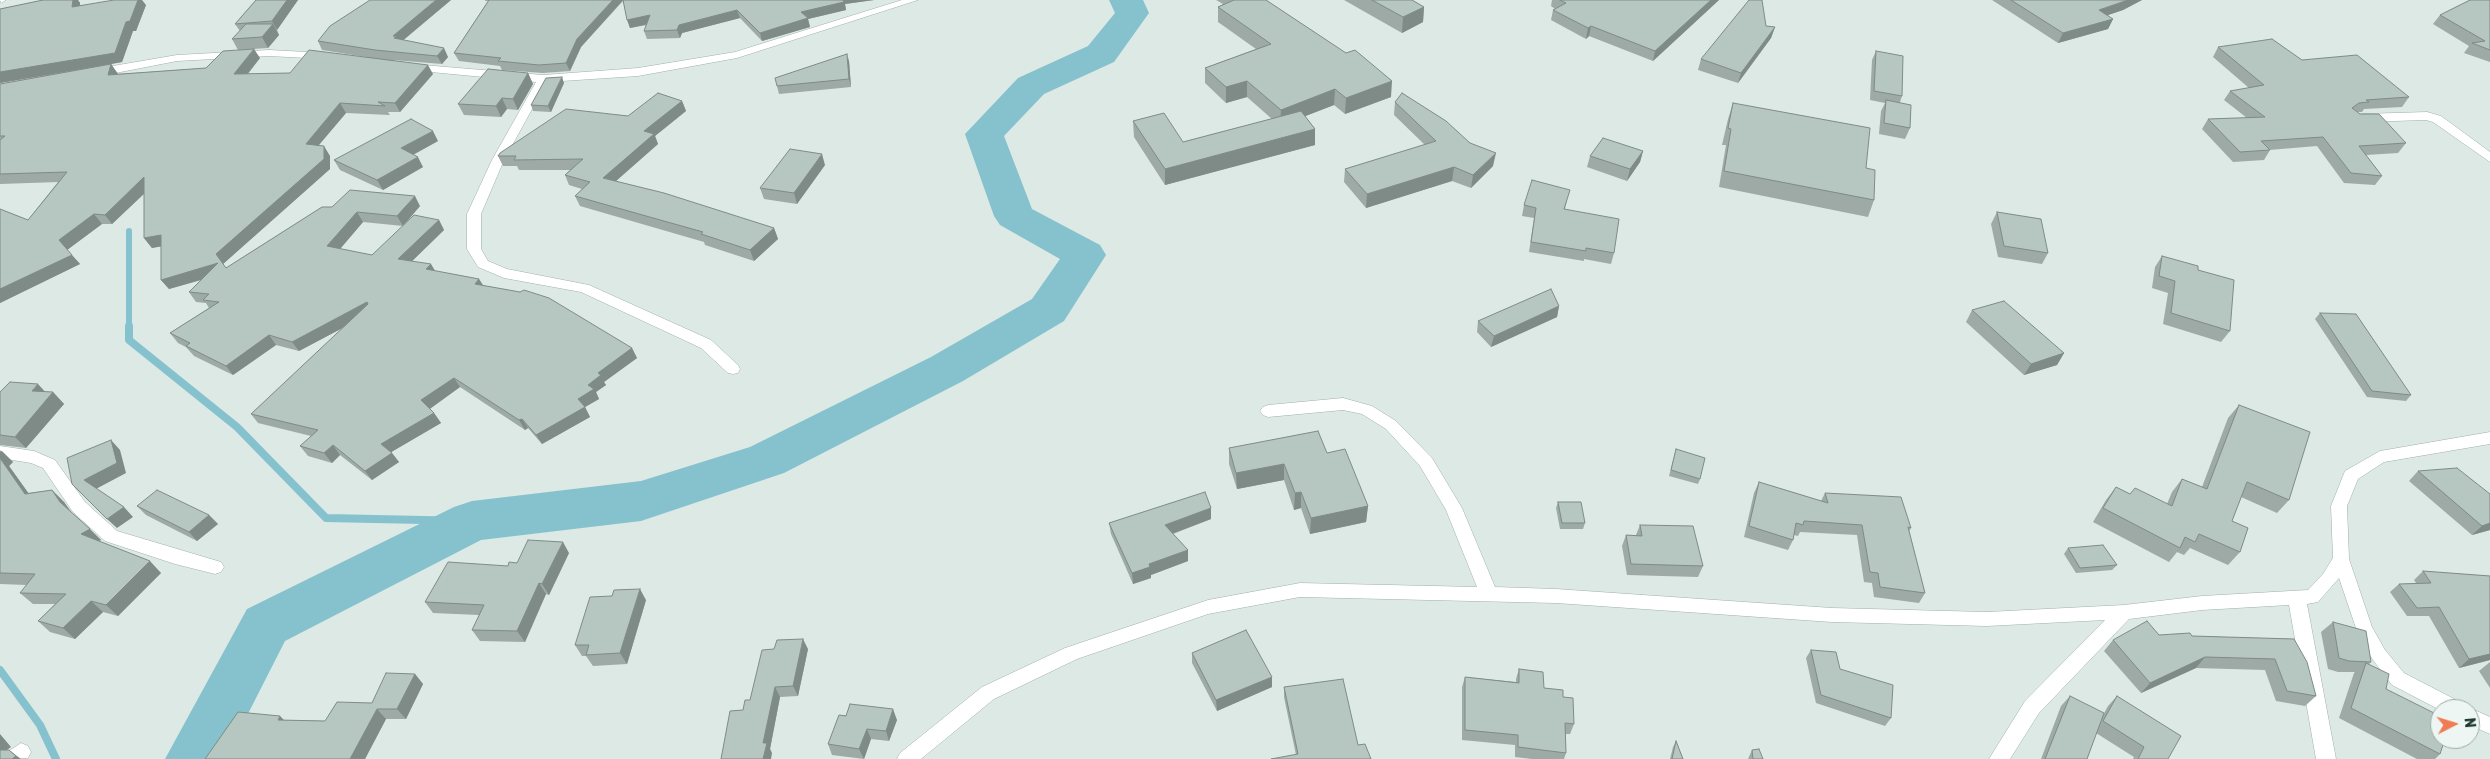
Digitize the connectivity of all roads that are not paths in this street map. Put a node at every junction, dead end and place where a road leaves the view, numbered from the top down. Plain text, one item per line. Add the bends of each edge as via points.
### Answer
1 (913, 0) edge
2 (341, 58) edge
3 (398, 66) edge
4 (79, 76) edge
5 (544, 79) junction
6 (2353, 118) edge
7 (2490, 158) edge
8 (733, 368) dead end
9 (1268, 411) dead end
10 (2490, 438) edge
11 (0, 452) edge
12 (2341, 559) junction
13 (215, 567) dead end
14 (1489, 595) junction
15 (2297, 599) junction
16 (2124, 612) junction
17 (2436, 699) edge
18 (907, 759) edge
19 (1998, 759) edge
20 (2326, 759) edge

1 - 5 street via 728,57 638,72
2 - 4 street via 269,54 177,58
3 - 5 street
5 - 8 street via 498,160 474,214 474,250 483,264 504,273 584,288 706,344
6 - 7 street via 2427,116 2437,119
9 - 14 street via 1343,404 1367,410 1391,425 1426,462 1454,508
10 - 12 street via 2380,457 2351,476 2339,506
11 - 13 street via 34,457 49,464 78,507 111,536
12 - 15 street via 2329,579 2312,597
12 - 17 street via 2364,629 2379,655 2398,679
14 - 16 street via 1556,596 1832,616 1987,620
14 - 18 street via 1300,590 1208,606 1071,654 988,693
15 - 16 street via 2202,603
15 - 20 street
16 - 19 street via 2032,707

